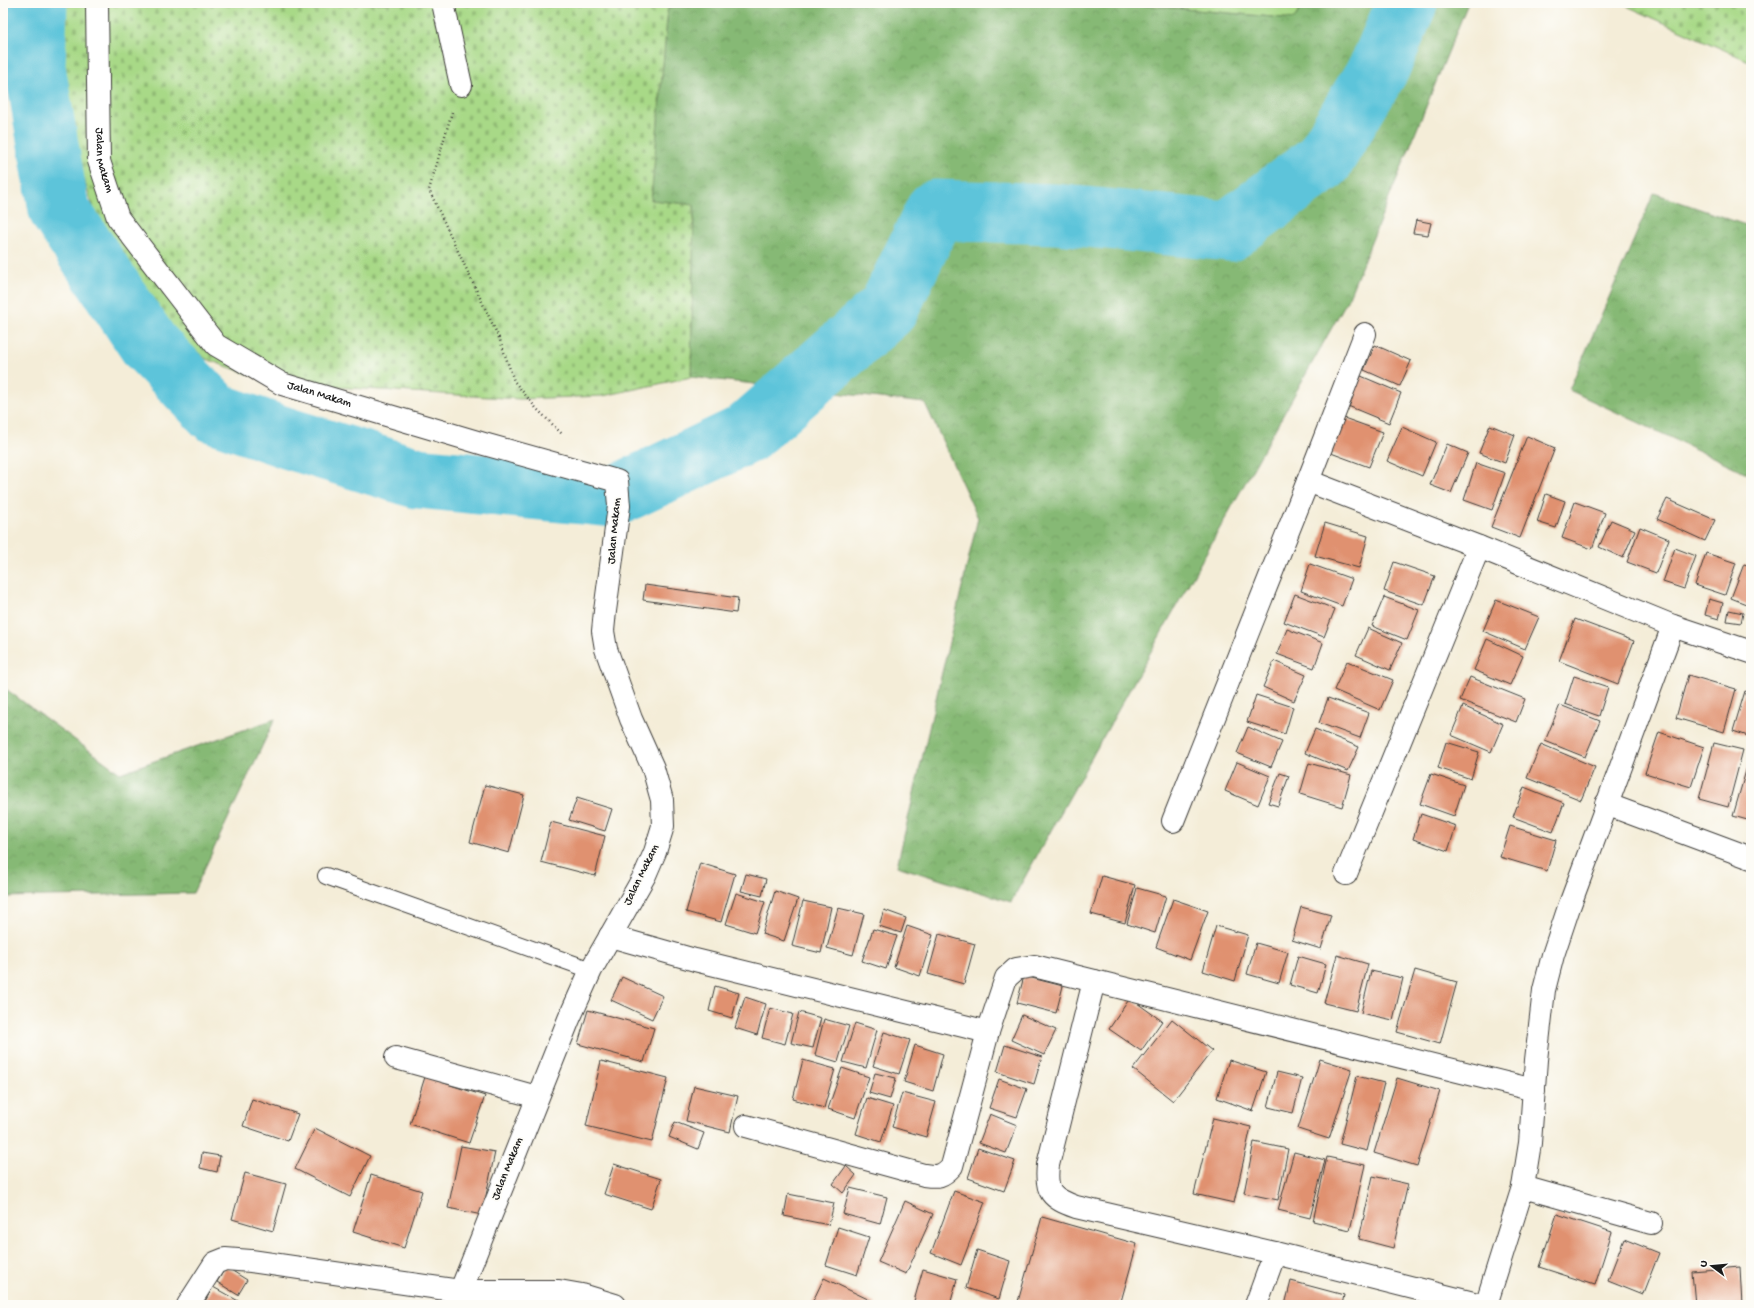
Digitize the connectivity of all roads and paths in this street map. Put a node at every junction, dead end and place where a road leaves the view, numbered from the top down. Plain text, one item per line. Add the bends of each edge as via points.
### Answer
1 (97, 3) edge
2 (443, 3) edge
3 (461, 85) joint
4 (1364, 334) dead end
5 (567, 439) dead end
6 (1308, 481) junction
7 (1479, 547) junction
8 (1673, 626) junction
9 (1751, 652) edge
10 (1606, 804) junction
11 (1173, 821) dead end
12 (1751, 858) edge
13 (1346, 874) dead end
14 (326, 876) dead end
15 (610, 936) junction
16 (592, 970) junction
17 (1094, 981) junction
18 (988, 1032) junction
19 (396, 1058) dead end
20 (1534, 1090) junction
21 (537, 1097) junction
22 (746, 1126) dead end
23 (1523, 1187) junction
24 (1651, 1223) dead end
25 (1275, 1253) junction
26 (457, 1298) edge
27 (188, 1305) edge
28 (615, 1305) edge
29 (1256, 1305) edge
30 (1481, 1305) edge
31 (1486, 1305) edge

1 - 15 street, Jalan Makam via 99,161 118,218 216,345 282,384 617,481 619,506 603,630 606,649 626,706 653,768 662,800 663,826 656,852
2 - 3 street
3 - 5 path via 429,190 500,340 514,382
4 - 6 street
6 - 7 street
6 - 11 street
7 - 8 street
7 - 13 street
8 - 9 street
8 - 10 street
10 - 12 street
10 - 20 street via 1553,955 1544,990
14 - 16 lane
15 - 16 street, Jalan Makam
15 - 18 street via 695,960
16 - 21 street, Jalan Makam
17 - 18 street via 1034,966 1016,969 1006,978
17 - 20 street
17 - 25 street via 1048,1165 1048,1188 1060,1202 1076,1207
18 - 22 street via 952,1166 944,1174 935,1177 924,1175
19 - 21 street
20 - 23 street
21 - 26 street, Jalan Makam
23 - 24 street
23 - 31 street
25 - 29 street
25 - 30 street
26 - 27 street via 251,1261 225,1259 215,1263
26 - 28 street via 559,1291

